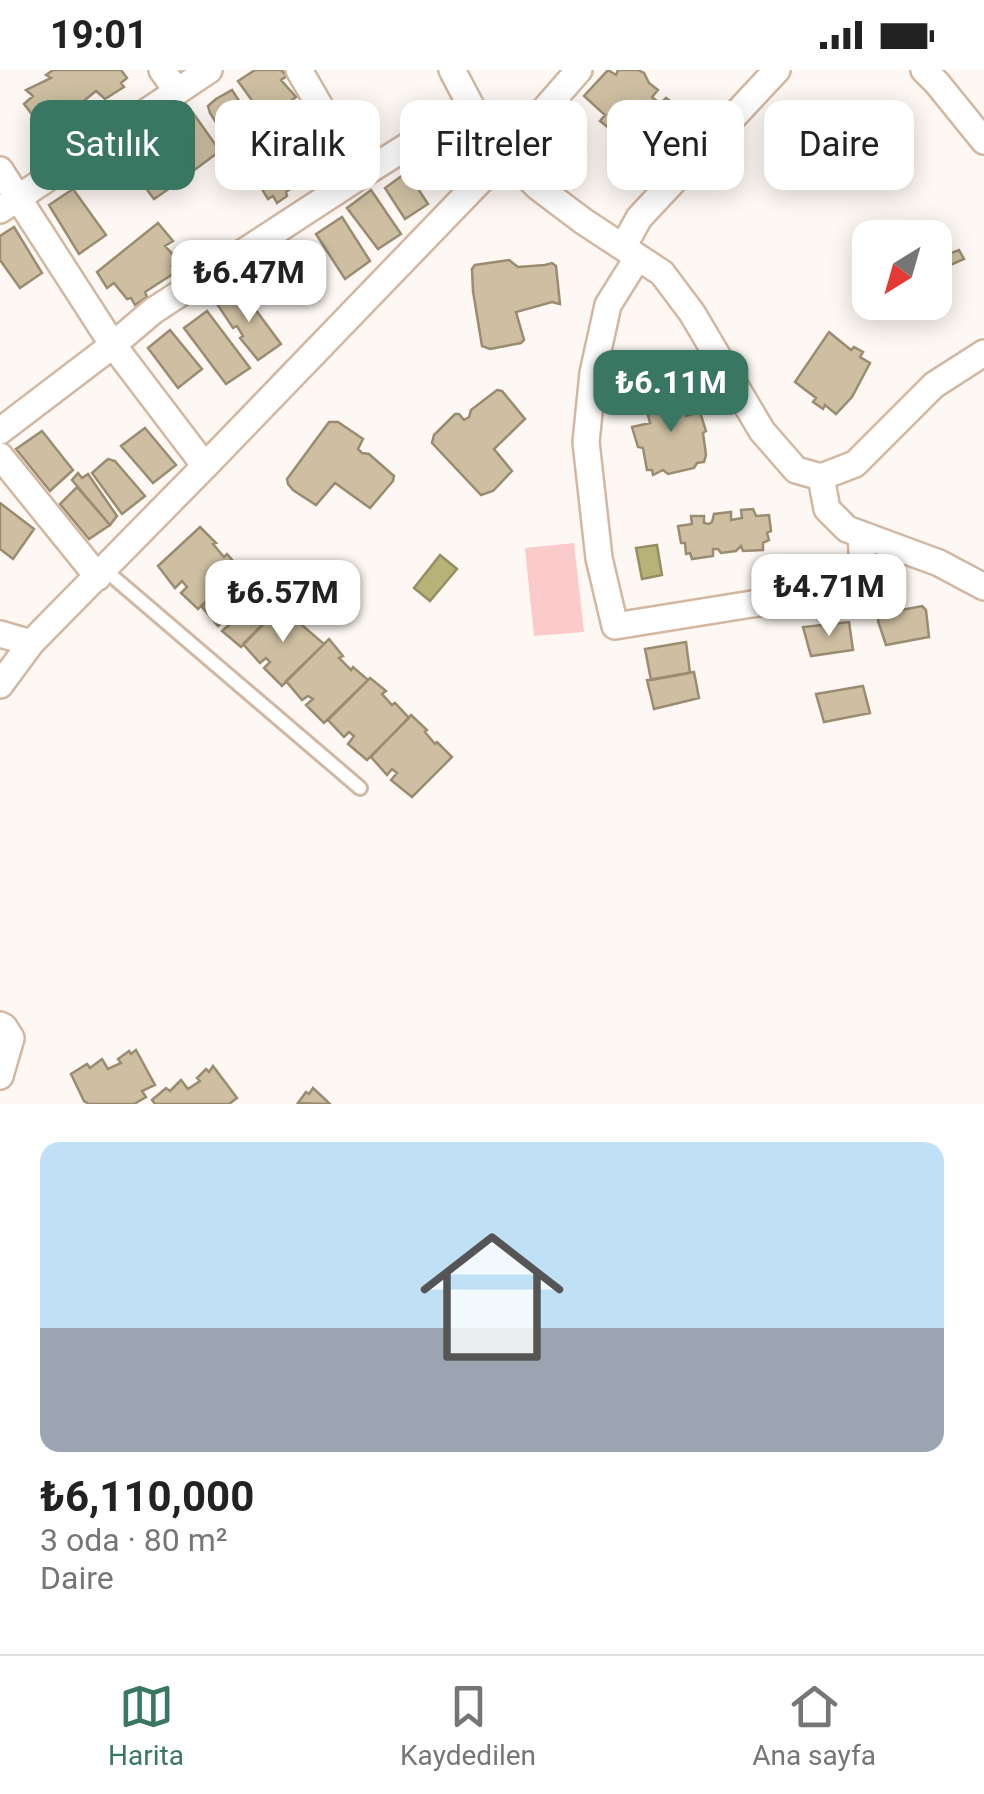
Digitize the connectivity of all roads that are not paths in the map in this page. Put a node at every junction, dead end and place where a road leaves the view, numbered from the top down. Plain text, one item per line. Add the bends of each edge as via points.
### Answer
1 (209, 70) edge
2 (299, 70) edge
3 (452, 70) edge
4 (580, 70) edge
5 (777, 70) edge
6 (924, 70) edge
7 (170, 81) edge
8 (316, 100) edge
9 (469, 100) edge
10 (554, 100) edge
11 (984, 141) edge
12 (0, 170) edge
13 (339, 190) edge
14 (471, 190) edge
15 (542, 190) edge
16 (9, 204) edge
17 (631, 252) junction
18 (113, 345) junction
19 (984, 353) edge
20 (0, 431) edge
21 (0, 456) edge
22 (205, 466) junction
23 (821, 477) junction
24 (861, 534) junction
25 (102, 574) junction
26 (984, 587) edge
27 (0, 634) edge
28 (31, 643) junction
29 (0, 685) edge
30 (360, 788) dead end
31 (0, 1025) edge
32 (0, 1076) edge

1 - 7 street
2 - 8 street
3 - 9 street
4 - 10 street
5 - 17 street via 639,218
6 - 11 street
7 - 16 street
12 - 16 street
13 - 18 street
14 - 22 street
15 - 17 street
16 - 18 street
17 - 23 street via 662,272 762,431 796,470
17 - 24 street via 608,305 586,442 598,558 615,626 849,591 862,570
18 - 20 street
18 - 22 street
19 - 23 street via 934,385 855,464
21 - 25 street
22 - 25 street
23 - 24 street via 828,509
24 - 26 street
25 - 28 street
25 - 30 lane
27 - 28 street
28 - 29 street
31 - 32 street via 11,1038

